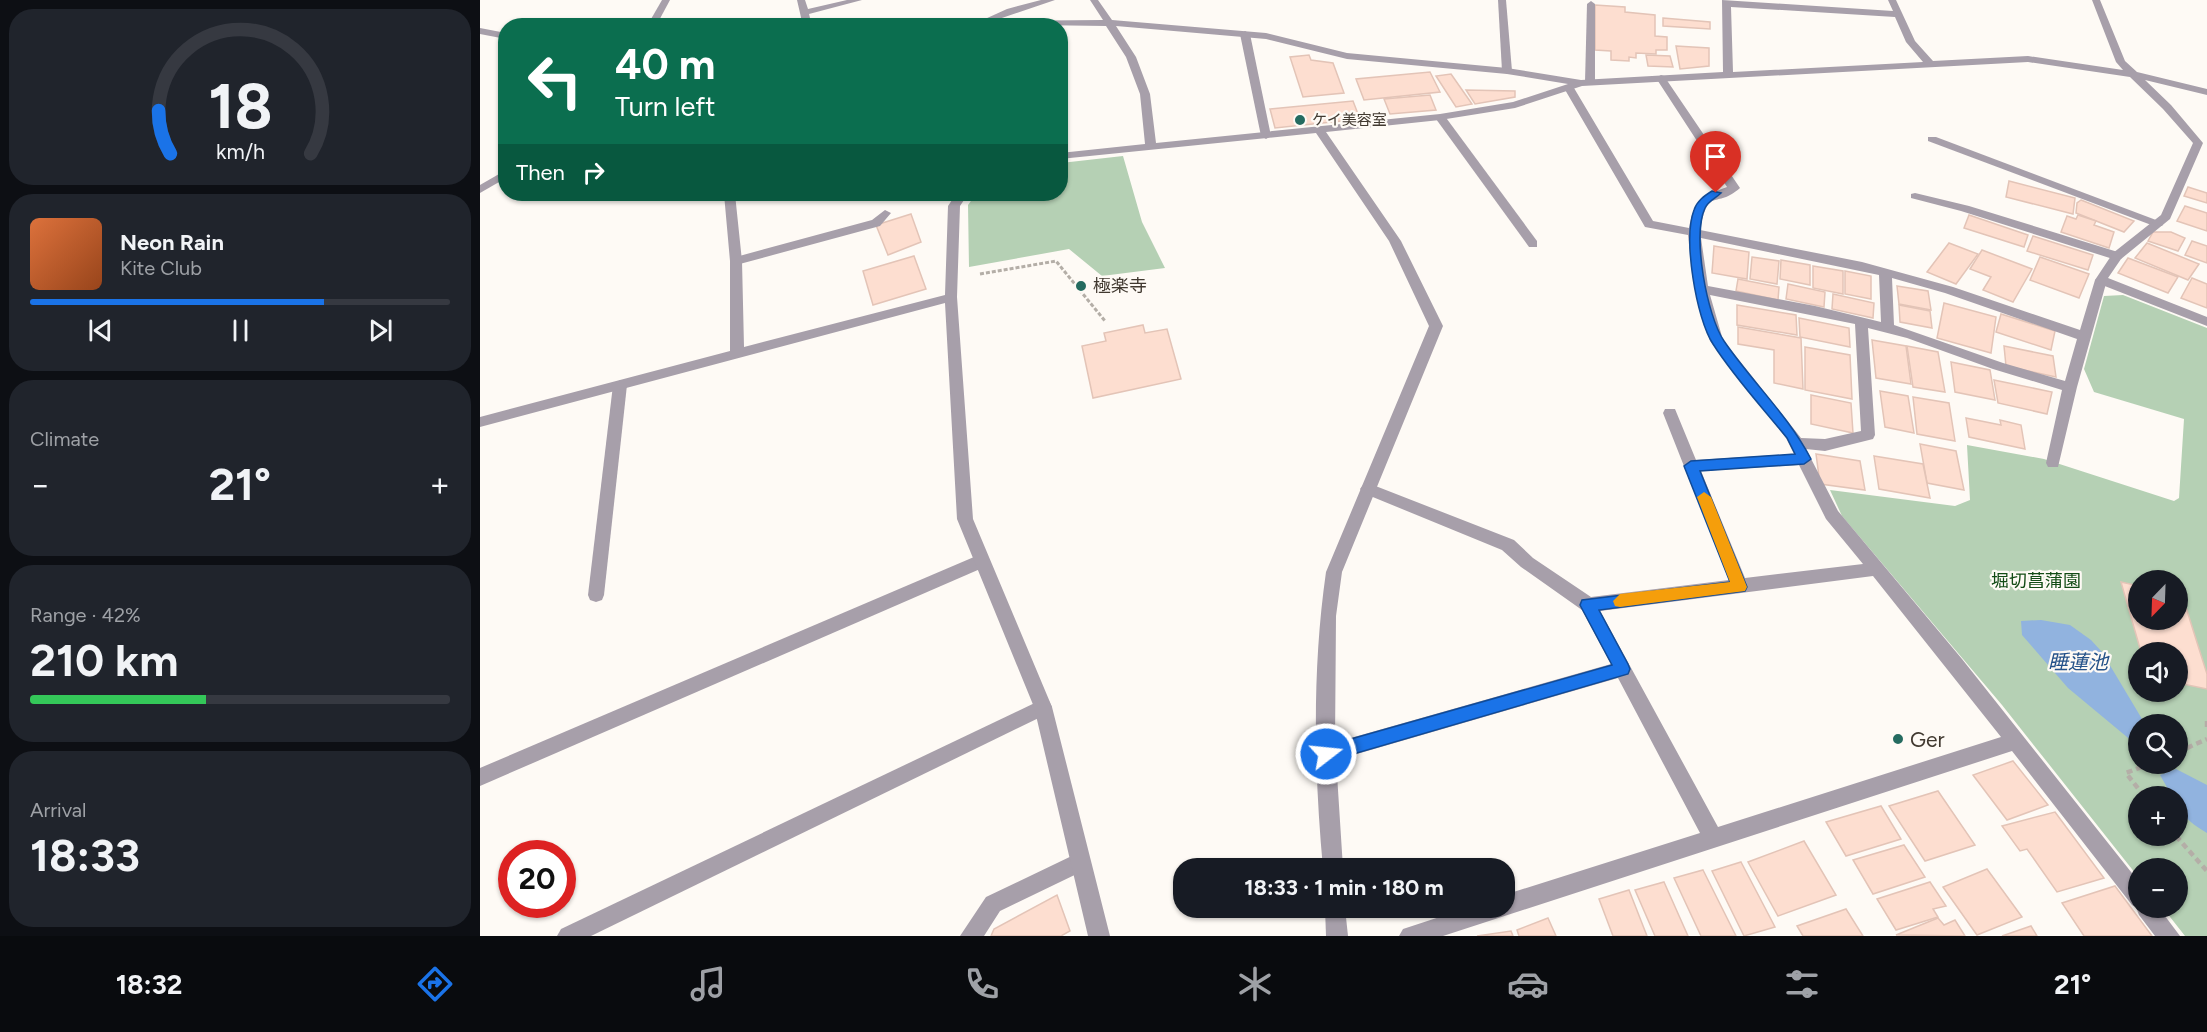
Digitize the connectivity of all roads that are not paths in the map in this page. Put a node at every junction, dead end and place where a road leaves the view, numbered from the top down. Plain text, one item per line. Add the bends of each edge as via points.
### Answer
1 (666, 0) edge
2 (801, 0) edge
3 (858, 0) edge
4 (1051, 0) edge
5 (1094, 0) edge
6 (1502, 0) edge
7 (1892, 0) edge
8 (2096, 0) edge
9 (1726, 2) edge
10 (1591, 4) dead end
11 (804, 13) junction
12 (1897, 14) junction
13 (656, 18) edge
14 (806, 18) edge
15 (992, 18) edge
16 (1109, 23) junction
17 (1068, 24) edge
18 (480, 31) edge
19 (498, 34) edge
20 (1245, 34) junction
21 (1929, 62) junction
22 (1507, 71) junction
23 (1728, 73) junction
24 (2133, 74) junction
25 (1661, 78) junction
26 (1585, 82) junction
27 (1569, 88) junction
28 (2207, 92) edge
29 (1440, 117) junction
30 (1321, 132) junction
31 (1266, 136) junction
32 (1932, 139) dead end
33 (1151, 147) junction
34 (1068, 155) edge
35 (498, 178) edge
36 (480, 190) edge
37 (1915, 196) dead end
38 (730, 201) edge
39 (956, 201) edge
40 (885, 213) dead end
41 (2158, 223) junction
42 (1694, 232) junction
43 (1533, 244) dead end
44 (2117, 256) junction
45 (736, 261) junction
46 (1885, 273) junction
47 (2101, 280) junction
48 (1702, 289) junction
49 (951, 297) junction
50 (1861, 321) junction
51 (2207, 322) edge
52 (1888, 328) junction
53 (2083, 336) junction
54 (737, 352) junction
55 (620, 385) junction
56 (2070, 387) junction
57 (1670, 413) dead end
58 (480, 422) edge
59 (1800, 451) junction
60 (2053, 463) dead end
61 (1691, 466) junction
62 (1368, 489) junction
63 (981, 561) junction
64 (1875, 569) junction
65 (1740, 587) junction
66 (596, 596) dead end
67 (1588, 605) junction
68 (1622, 669) junction
69 (1043, 707) junction
70 (2016, 741) junction
71 (1326, 754) junction
72 (480, 777) edge
73 (1714, 839) junction
74 (1332, 858) edge
75 (1080, 862) junction
76 (2128, 884) edge
77 (1515, 902) edge
78 (1336, 918) edge
79 (1467, 918) edge
80 (2154, 918) edge
81 (567, 936) edge
82 (971, 936) edge
83 (1099, 936) edge
84 (1337, 936) edge
85 (1410, 936) edge
86 (2169, 936) edge

1 - 13 street
2 - 11 street
3 - 11 street
4 - 15 street
5 - 16 street
6 - 22 street
7 - 12 street
8 - 24 street via 2121,62
9 - 12 street
9 - 23 street
10 - 26 street
11 - 14 street
12 - 21 street via 1911,42
16 - 17 street
16 - 20 street
16 - 33 street via 1131,57 1145,94
18 - 19 street
20 - 22 street via 1347,56
20 - 31 street
21 - 23 street
21 - 24 street via 2028,59
22 - 26 street
23 - 25 street
24 - 28 street
24 - 41 street via 2198,143 2166,217
25 - 26 street
25 - 42 street via 1734,188 1706,199 1699,208
26 - 27 street
27 - 29 street via 1515,105
27 - 42 street via 1649,224
29 - 30 street
29 - 43 street
30 - 31 street
30 - 62 street via 1395,241 1436,326
31 - 33 street
32 - 41 street
33 - 34 street
35 - 36 street
37 - 44 street via 1977,211
38 - 45 street
39 - 49 street
40 - 45 street via 876,222
41 - 44 street
42 - 46 street
42 - 48 street
44 - 47 street
45 - 54 street
46 - 52 street
46 - 53 street via 1949,290
47 - 51 street
47 - 53 street
48 - 50 street
48 - 59 street via 1717,341
49 - 54 street
49 - 63 street via 965,519
50 - 52 street
50 - 59 street via 1868,435
52 - 56 street
53 - 56 street
54 - 55 street
55 - 58 street
55 - 66 street
56 - 60 street
57 - 61 street
59 - 61 street
59 - 64 street via 1832,516
61 - 65 street
62 - 67 street via 1508,545 1523,562 1572,590
62 - 71 street via 1334,572 1328,616
63 - 69 street
63 - 72 street
64 - 65 street
64 - 70 street
65 - 67 street
67 - 68 street
68 - 71 street
68 - 73 street
69 - 75 street
69 - 81 street
70 - 73 street
70 - 76 street
71 - 74 street
73 - 77 street
75 - 82 street via 993,904
75 - 83 street
78 - 84 street
79 - 85 street
80 - 86 street

